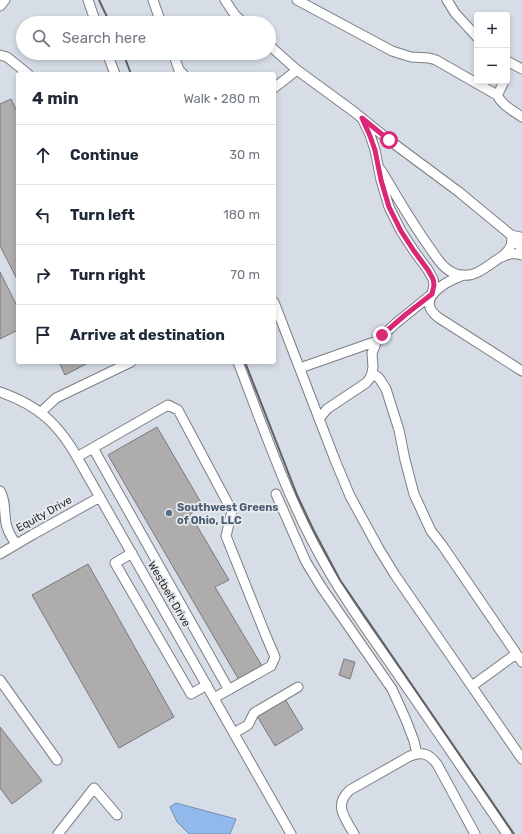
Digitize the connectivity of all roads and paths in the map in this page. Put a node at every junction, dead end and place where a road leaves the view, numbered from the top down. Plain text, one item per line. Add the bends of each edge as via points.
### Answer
1 (5, 0) edge
2 (88, 0) edge
3 (153, 0) edge
4 (225, 0) edge
5 (297, 0) edge
6 (447, 0) edge
7 (0, 6) edge
8 (94, 16) edge
9 (159, 16) edge
10 (236, 16) edge
11 (474, 34) edge
12 (276, 51) edge
13 (0, 55) edge
14 (110, 60) edge
15 (175, 60) edge
16 (510, 63) edge
17 (522, 69) edge
18 (297, 70) junction
19 (26, 72) edge
20 (114, 72) edge
21 (181, 72) edge
22 (503, 84) edge
23 (276, 86) edge
24 (497, 94) junction
25 (522, 117) edge
26 (362, 118) junction
27 (378, 164) junction
28 (511, 235) junction
29 (522, 239) edge
30 (522, 249) edge
31 (522, 255) edge
32 (499, 259) junction
33 (461, 276) junction
34 (432, 294) junction
35 (276, 307) edge
36 (377, 341) junction
37 (127, 364) edge
38 (239, 364) edge
39 (300, 368) junction
40 (522, 371) edge
41 (372, 372) junction
42 (0, 392) edge
43 (40, 413) junction
44 (319, 420) junction
45 (92, 448) junction
46 (77, 457) junction
47 (0, 491) edge
48 (276, 494) dead end
49 (100, 497) junction
50 (2, 504) edge
51 (16, 544) junction
52 (132, 553) junction
53 (0, 554) edge
54 (355, 612) junction
55 (344, 619) junction
56 (516, 654) junction
57 (522, 662) edge
58 (0, 680) edge
59 (207, 685) junction
60 (472, 686) junction
61 (298, 687) dead end
62 (229, 690) junction
63 (214, 698) junction
64 (234, 733) junction
65 (417, 754) junction
66 (522, 759) edge
67 (57, 760) dead end
68 (117, 815) dead end
69 (58, 834) edge
70 (291, 834) edge
71 (354, 834) edge
72 (475, 834) edge
73 (507, 834) edge

1 - 7 street
2 - 8 street
3 - 9 street
4 - 10 street
5 - 24 street via 392,51 436,60
6 - 11 street via 454,13
12 - 18 street
13 - 19 street via 7,57
14 - 20 street
15 - 21 street
16 - 17 street
18 - 23 street
18 - 26 street
22 - 24 street
24 - 25 street via 506,107
26 - 27 street
26 - 28 street
27 - 33 street via 420,234 441,263
27 - 34 street via 389,207 401,231 433,279
28 - 29 street
28 - 30 street
28 - 32 street via 511,246
31 - 32 street via 507,254
32 - 33 street via 472,275
33 - 34 street via 445,283
34 - 36 street
34 - 40 street via 429,305 435,316
35 - 39 street
36 - 39 street
36 - 41 street via 372,353
37 - 43 street via 56,398
38 - 54 street via 294,504 327,569
39 - 44 street
41 - 44 street via 366,383 327,409
41 - 56 street via 386,389 414,494 432,531
42 - 43 street, Westbelt Drive via 18,398
43 - 46 street, Westbelt Drive via 55,426
44 - 60 street via 350,496 379,549
45 - 46 street
45 - 62 street
45 - 62 street via 168,405 178,410 232,511 226,536 275,657 271,666
46 - 49 street, Westbelt Drive
47 - 50 street
48 - 55 street via 306,562
49 - 51 street, Equity Drive
49 - 52 street, Westbelt Drive
50 - 51 street via 8,532
51 - 53 street, Equity Drive
52 - 59 street, Westbelt Drive
52 - 59 street via 115,563 191,694
54 - 55 street
54 - 73 street
55 - 65 street via 392,689
56 - 57 street
56 - 60 street
58 - 67 street
59 - 63 street, Westbelt Drive
60 - 66 street
61 - 64 street via 254,713 248,724
62 - 63 street
63 - 64 street, Westbelt Drive
64 - 70 street, Westbelt Drive
65 - 71 street via 344,795 341,808
65 - 72 street via 428,755 437,764
68 - 69 street via 94,788

